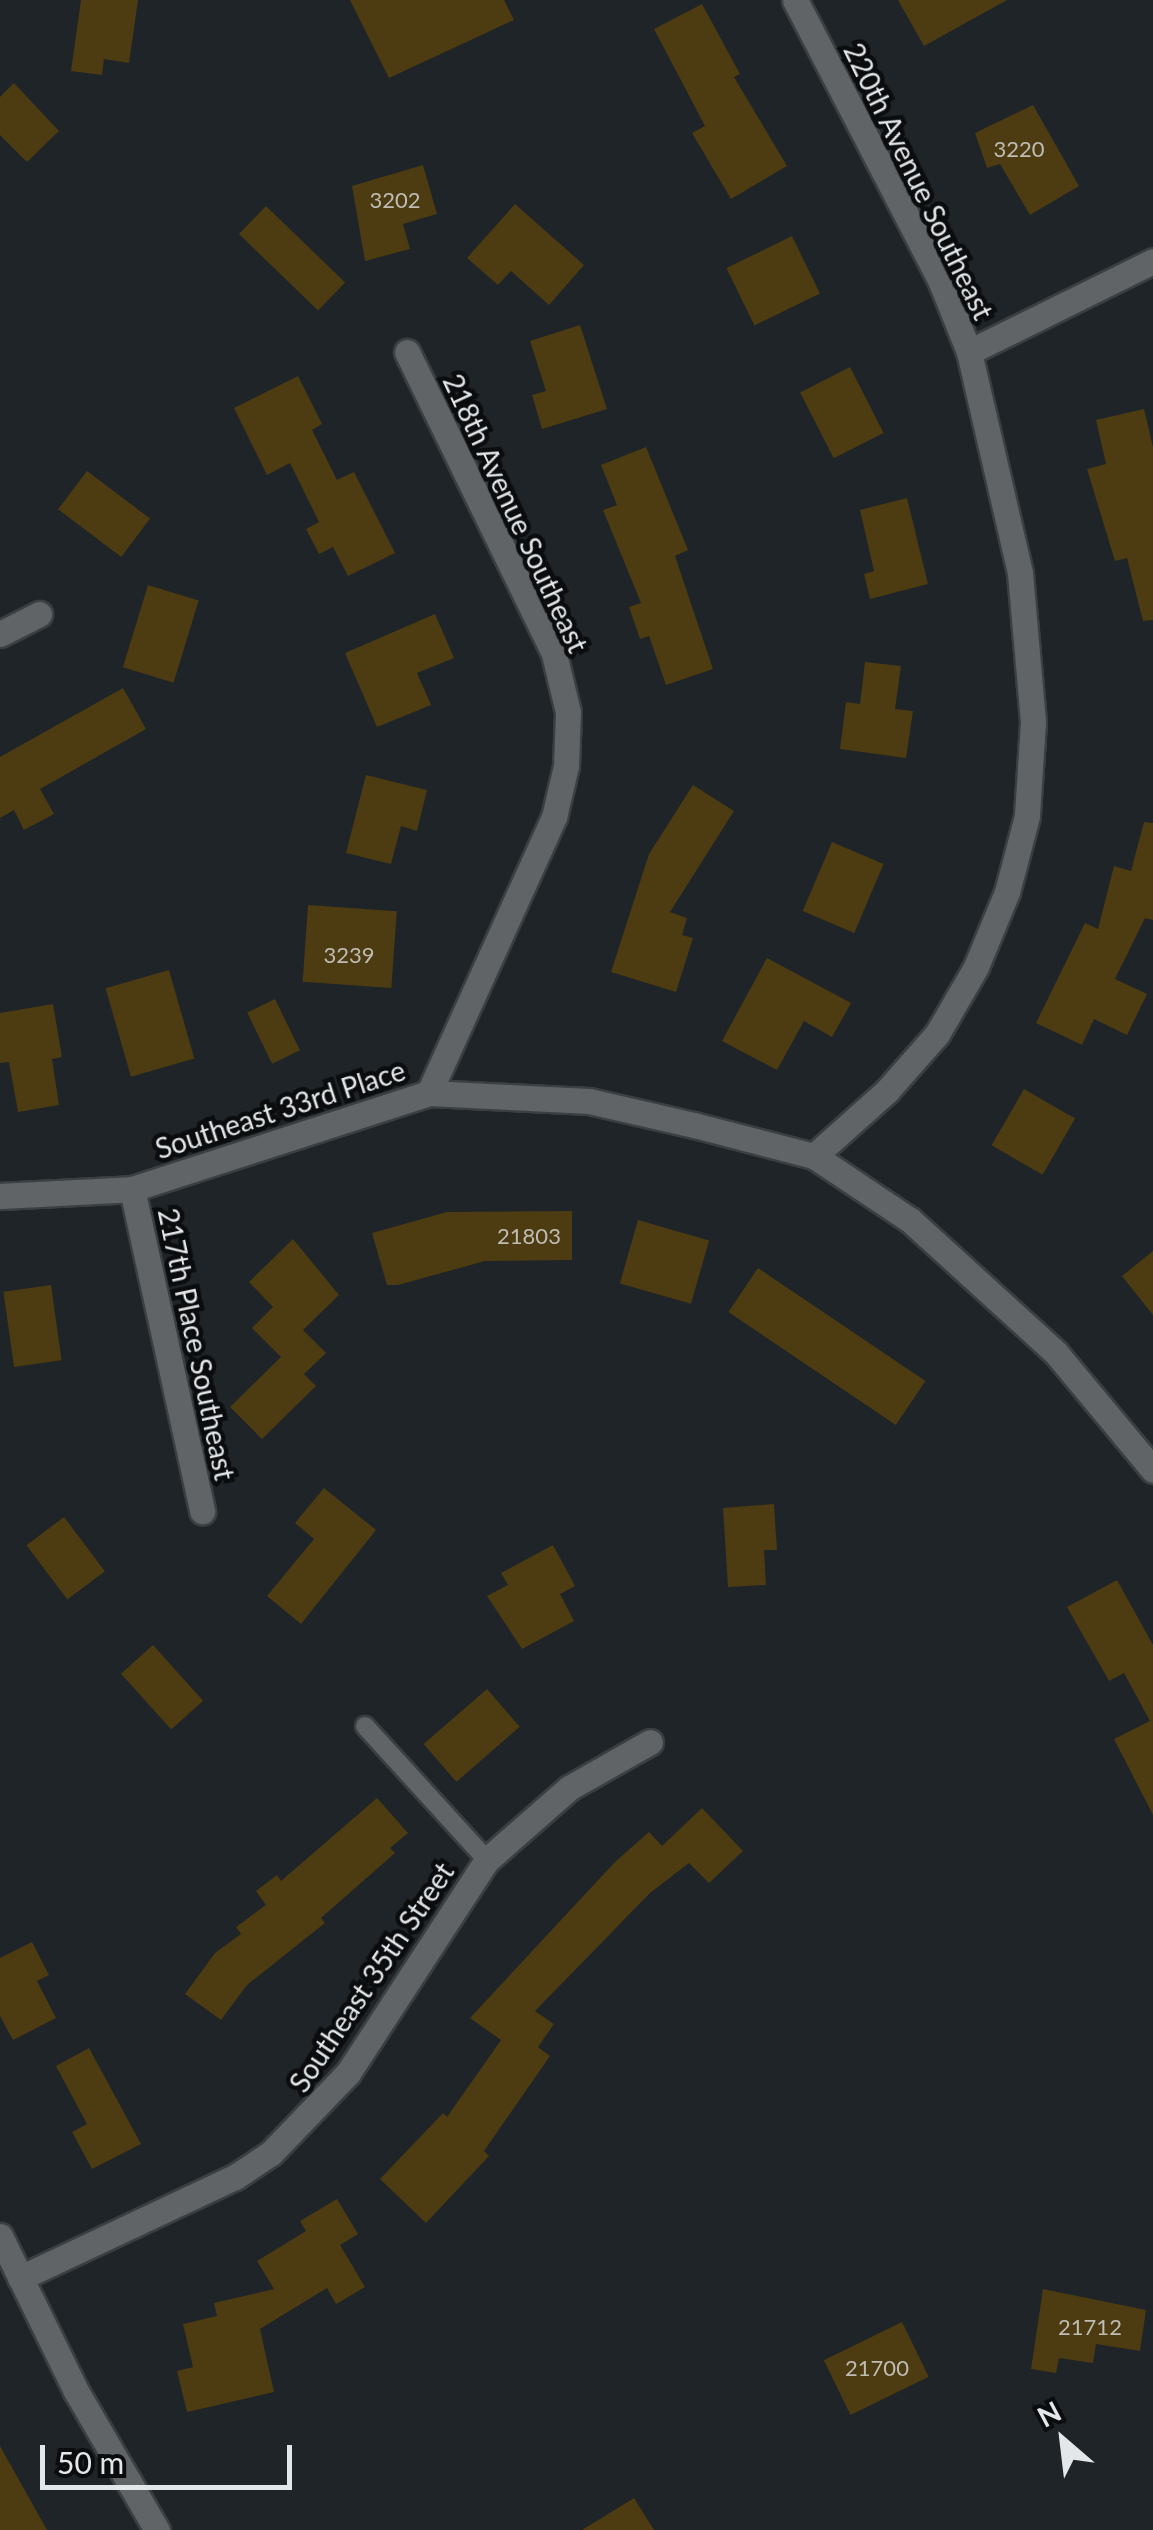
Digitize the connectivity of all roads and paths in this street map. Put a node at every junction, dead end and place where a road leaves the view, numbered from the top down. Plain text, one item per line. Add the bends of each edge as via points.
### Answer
1 (795, 0) edge
2 (1153, 261) edge
3 (407, 352) dead end
4 (969, 352) junction
5 (39, 614) dead end
6 (0, 634) edge
7 (429, 1093) junction
8 (814, 1156) junction
9 (132, 1189) junction
10 (0, 1196) edge
11 (1151, 1461) edge
12 (202, 1511) dead end
13 (365, 1726) dead end
14 (650, 1742) dead end
15 (487, 1860) junction
16 (0, 2236) edge
17 (20, 2278) junction
18 (157, 2530) edge

1 - 4 street, 220th Avenue Southeast via 942,282
2 - 4 street
3 - 7 street, 218th Avenue Southeast via 554,654 568,712 566,766 554,817
4 - 8 street, 220th Avenue Southeast via 1020,573 1033,722 1027,816 1007,892 976,967 937,1034 887,1091
5 - 6 street
7 - 8 street, Southeast 33rd Place via 589,1101
7 - 9 street, Southeast 33rd Place
8 - 11 street, Southeast 33rd Place via 910,1220 979,1280 1056,1353
9 - 10 street, Southeast 33rd Place
9 - 12 street, 217th Place Southeast
13 - 15 lane
14 - 15 street, Southeast 35th Street via 569,1788
15 - 17 street, Southeast 35th Street via 314,2115 235,2177
16 - 17 street
17 - 18 street

